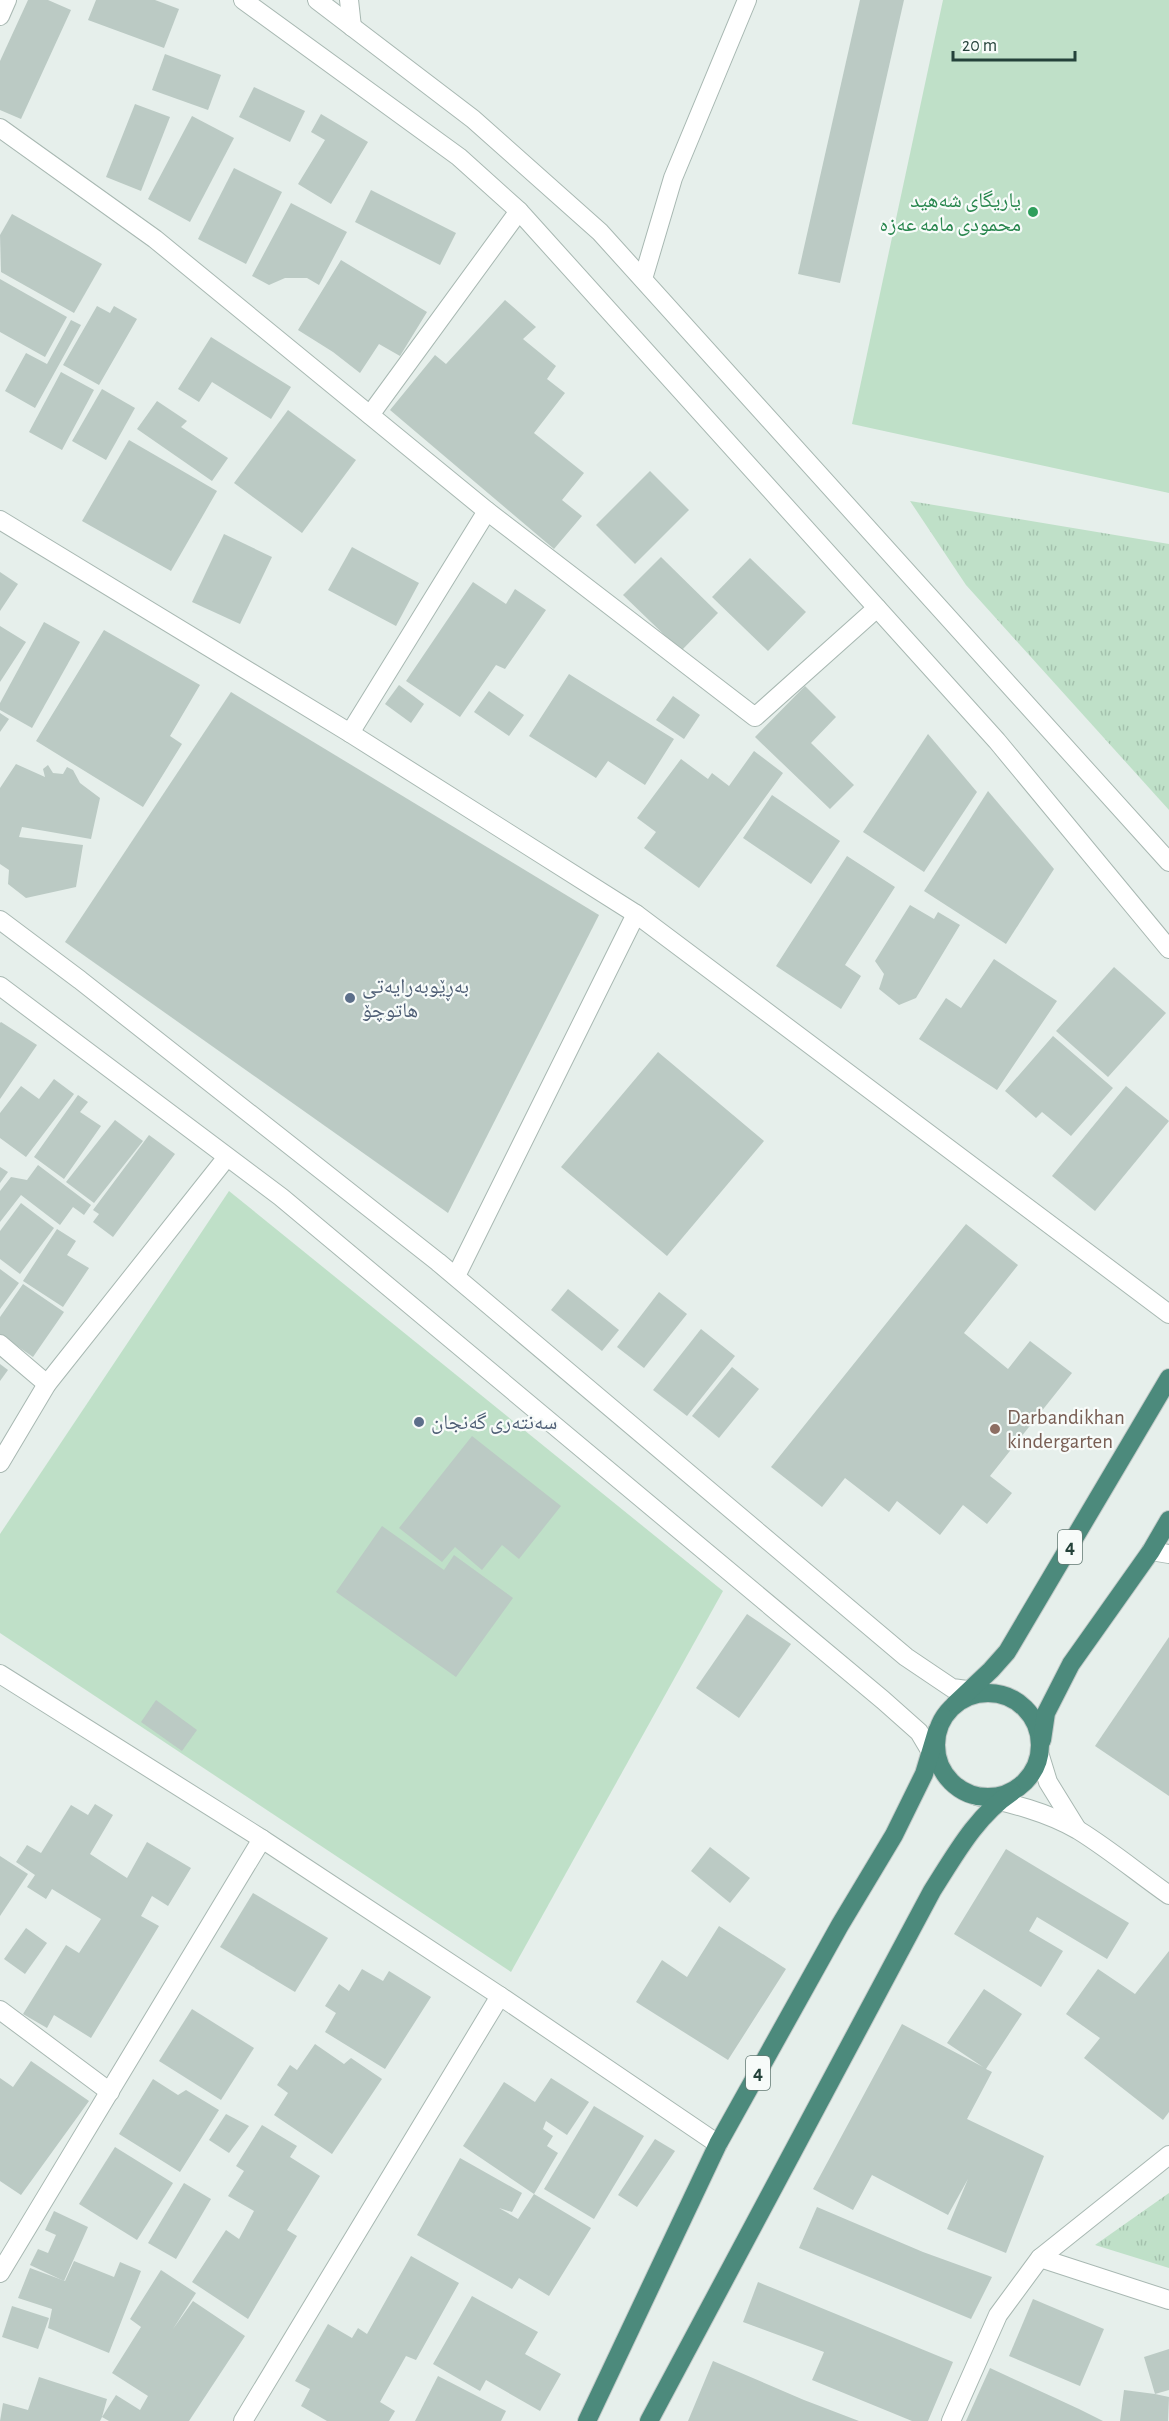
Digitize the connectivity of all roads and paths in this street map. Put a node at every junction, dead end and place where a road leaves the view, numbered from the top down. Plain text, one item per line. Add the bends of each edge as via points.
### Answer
1 (7, 0) edge
2 (243, 0) edge
3 (317, 0) edge
4 (349, 0) edge
5 (747, 0) edge
6 (0, 16) edge
7 (352, 27) junction
8 (0, 128) edge
9 (519, 211) junction
10 (643, 279) junction
11 (369, 415) junction
12 (487, 512) junction
13 (0, 520) edge
14 (877, 608) junction
15 (350, 733) junction
16 (1169, 862) edge
17 (636, 914) junction
18 (0, 920) edge
19 (1169, 949) edge
20 (0, 986) edge
21 (227, 1157) junction
22 (456, 1276) junction
23 (1169, 1314) edge
24 (0, 1344) edge
25 (1169, 1378) edge
26 (47, 1384) junction
27 (0, 1463) edge
28 (1169, 1520) edge
29 (1160, 1552) edge
30 (0, 1674) edge
31 (975, 1692) junction
32 (1040, 1752) junction
33 (935, 1758) junction
34 (976, 1796) joint
35 (1005, 1796) junction
36 (1078, 1830) junction
37 (262, 1839) junction
38 (1169, 1895) edge
39 (500, 1996) junction
40 (0, 2010) edge
41 (110, 2092) junction
42 (718, 2145) junction
43 (1169, 2155) edge
44 (1040, 2258) junction
45 (0, 2273) edge
46 (1169, 2300) edge
47 (243, 2421) edge
48 (587, 2421) edge
49 (649, 2421) edge
50 (951, 2421) edge

1 - 6 street
2 - 9 street via 459,157
3 - 7 street
4 - 7 street
5 - 10 street via 673,178
7 - 10 street via 473,119 600,232
8 - 11 street via 155,239
9 - 11 street
9 - 14 street
10 - 16 street
11 - 12 street
12 - 14 street via 755,717
12 - 15 street
13 - 15 street
14 - 19 street via 997,741
15 - 17 street
17 - 22 street
17 - 23 street
18 - 22 street
20 - 21 street
21 - 26 street
21 - 33 street via 883,1700 919,1732
22 - 31 street via 906,1656 952,1688
24 - 26 street
25 - 31 highway, 4 via 1007,1652
26 - 27 street
28 - 29 highway
29 - 32 highway via 1071,1664 1046,1713
30 - 37 street
31 - 32 highway via 1000,1694 1017,1701 1030,1713 1038,1730
31 - 33 highway, 4 via 943,1716 937,1731
32 - 35 highway via 1035,1770 1025,1783
32 - 36 street via 1048,1782
33 - 34 highway via 960,1790
33 - 42 highway, 4
34 - 35 street
35 - 36 street
35 - 49 highway via 988,1809 968,1835 932,1891
36 - 38 street
37 - 39 street
37 - 41 street
39 - 42 street
39 - 47 street
40 - 41 street
41 - 45 street
42 - 48 highway, 4
43 - 44 street
44 - 46 street
44 - 50 street via 999,2315

